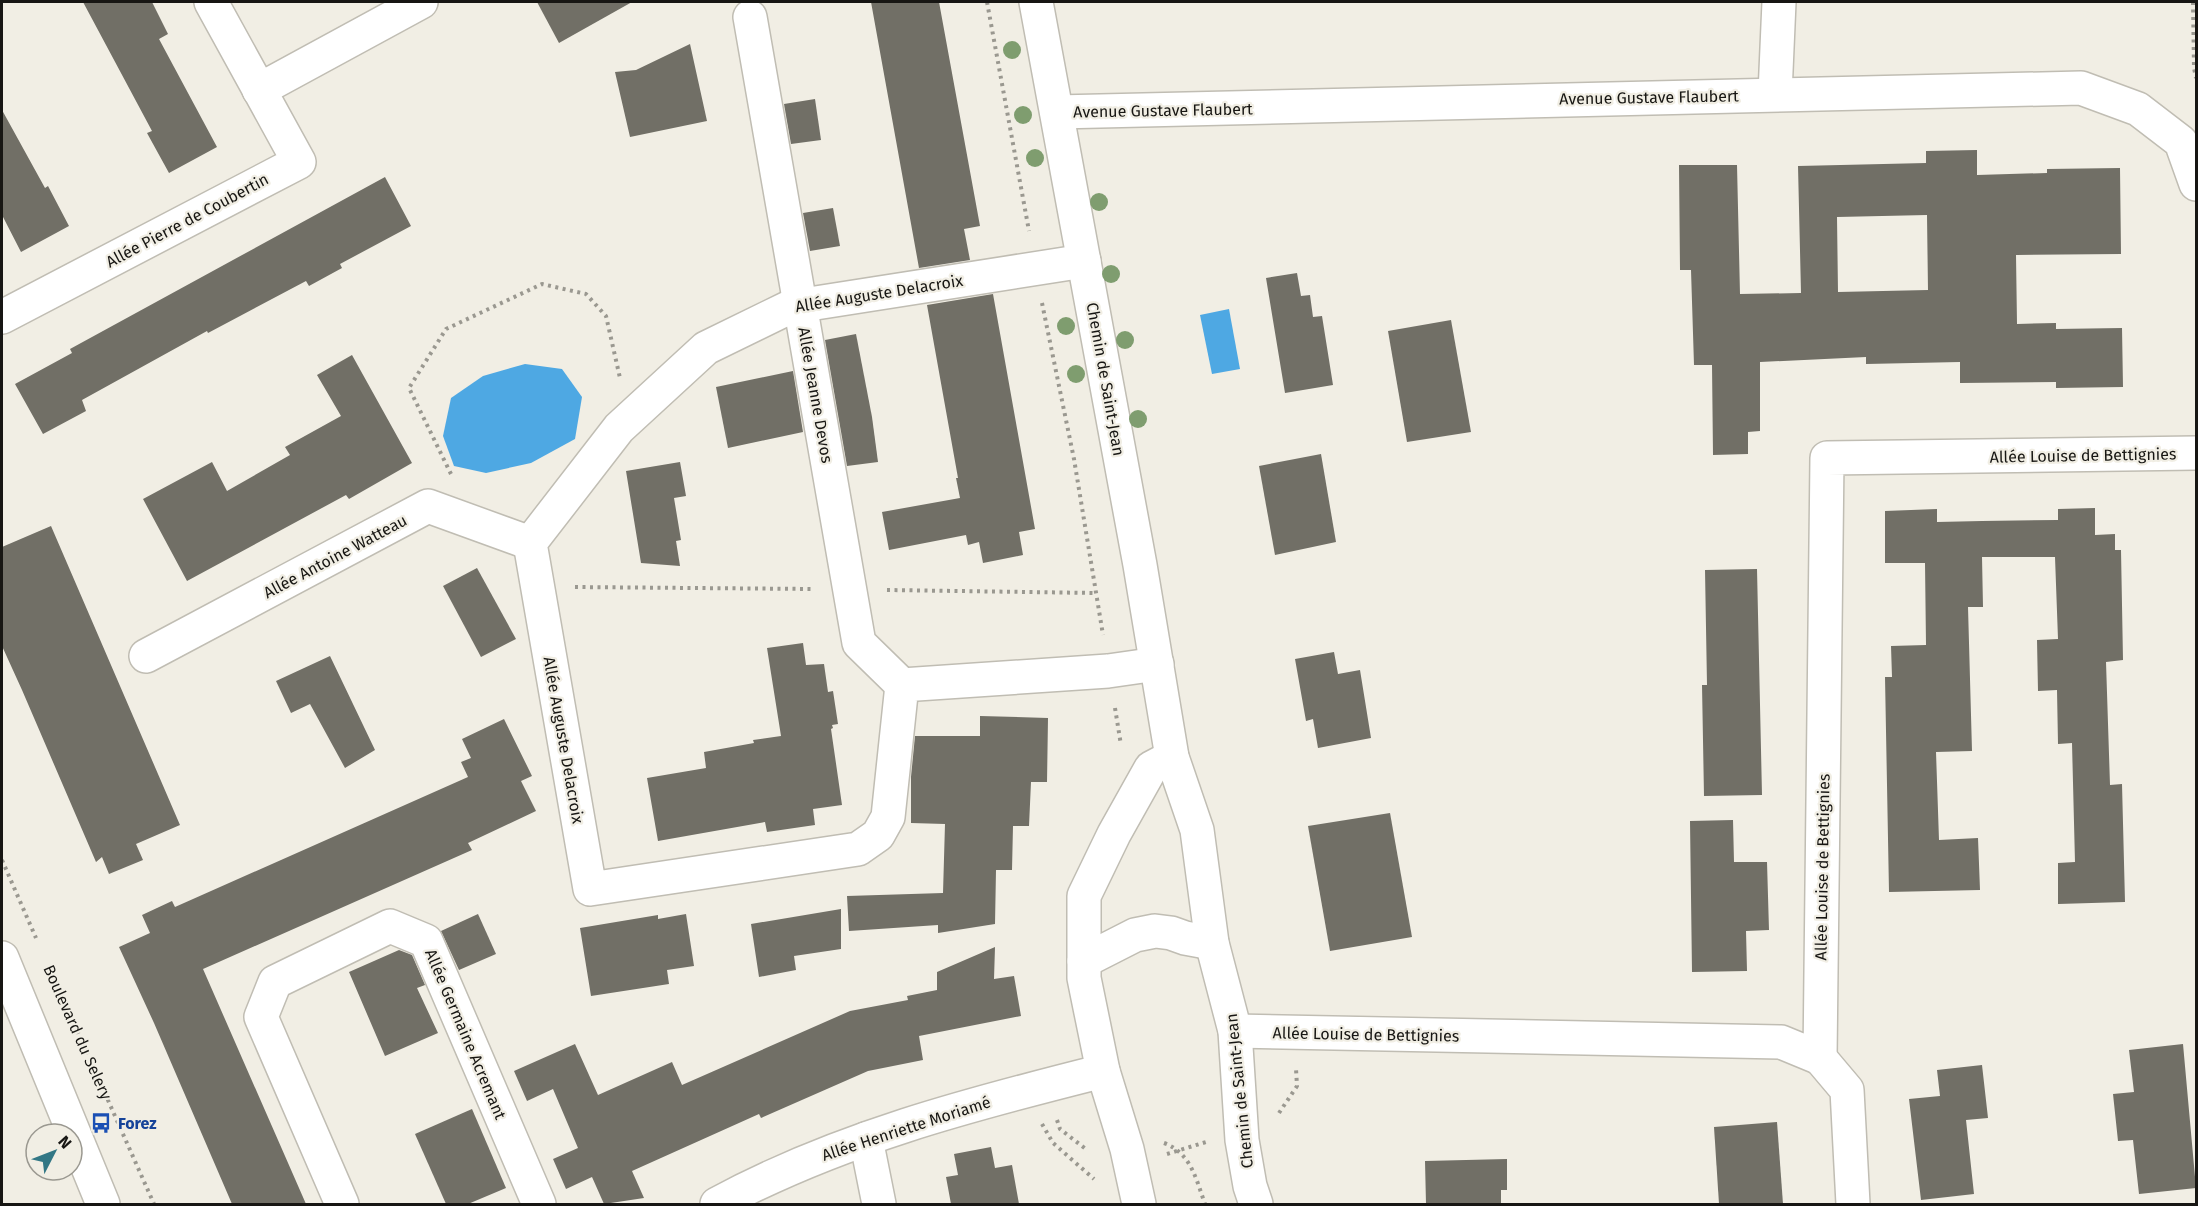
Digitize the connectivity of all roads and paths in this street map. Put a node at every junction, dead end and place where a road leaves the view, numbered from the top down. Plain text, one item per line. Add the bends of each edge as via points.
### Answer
1 (211, 2) edge
2 (421, 2) edge
3 (1036, 2) edge
4 (1779, 2) edge
5 (2193, 2) edge
6 (750, 17) dead end
7 (2196, 78) edge
8 (259, 90) junction
9 (1775, 94) junction
10 (1057, 112) junction
11 (2188, 134) edge
12 (2196, 184) edge
13 (1084, 261) junction
14 (800, 305) junction
15 (2, 317) edge
16 (629, 420) junction
17 (2196, 453) edge
18 (474, 522) junction
19 (530, 543) junction
20 (146, 656) dead end
21 (1157, 664) junction
22 (902, 685) junction
23 (1172, 758) junction
24 (2, 860) edge
25 (1212, 943) junction
26 (40, 946) dead end
27 (2, 958) edge
28 (1084, 961) junction
29 (54, 978) dead end
30 (1235, 1031) junction
31 (1820, 1058) junction
32 (1103, 1071) junction
33 (866, 1139) junction
34 (103, 1204) edge
35 (154, 1204) edge
36 (342, 1204) edge
37 (539, 1204) edge
38 (717, 1204) edge
39 (879, 1204) edge
40 (1139, 1204) edge
41 (1256, 1204) edge
42 (1853, 1204) edge

1 - 8 street
2 - 8 street
3 - 10 street, Chemin de Saint-Jean
4 - 9 street
5 - 7 path
6 - 14 street, Allée Jeanne Devos
8 - 15 street, Allée Pierre de Coubertin via 299,162
9 - 10 street, Avenue Gustave Flaubert
9 - 11 street, Avenue Gustave Flaubert via 2081,88 2138,109
10 - 13 street, Chemin de Saint-Jean
11 - 12 street, Avenue Gustave Flaubert
13 - 14 street, Allée Auguste Delacroix
13 - 21 street, Chemin de Saint-Jean
14 - 16 street, Allée Auguste Delacroix via 706,348
14 - 22 street, Allée Jeanne Devos via 859,643
16 - 18 path via 606,316 586,294 542,284 446,329 409,388
16 - 19 street, Allée Auguste Delacroix
17 - 31 street, Allée Louise de Bettignies via 1827,458
18 - 19 street, Allée Antoine Watteau
18 - 20 street, Allée Antoine Watteau via 428,506
19 - 22 street, Allée Auguste Delacroix via 590,889 858,849 878,835 888,817
21 - 22 street via 1108,672
21 - 23 street, Chemin de Saint-Jean
23 - 25 street, Chemin de Saint-Jean via 1197,830
23 - 28 street via 1151,768 1083,896
24 - 26 path, Boulevard du Selery
25 - 28 street via 1155,932 1135,935
25 - 30 street, Chemin de Saint-Jean
27 - 34 street
28 - 32 street
29 - 35 path, Boulevard du Selery
30 - 31 street, Allée Louise de Bettignies via 1781,1042
30 - 41 street, Chemin de Saint-Jean via 1242,1140
31 - 42 street via 1847,1090
32 - 33 street, Allée Henriette Moriamé via 935,1116
32 - 40 street
33 - 38 street, Allée Henriette Moriamé via 812,1158
33 - 39 street
36 - 37 street, Allée Germaine Acremant via 261,1017 275,982 390,926 426,941

